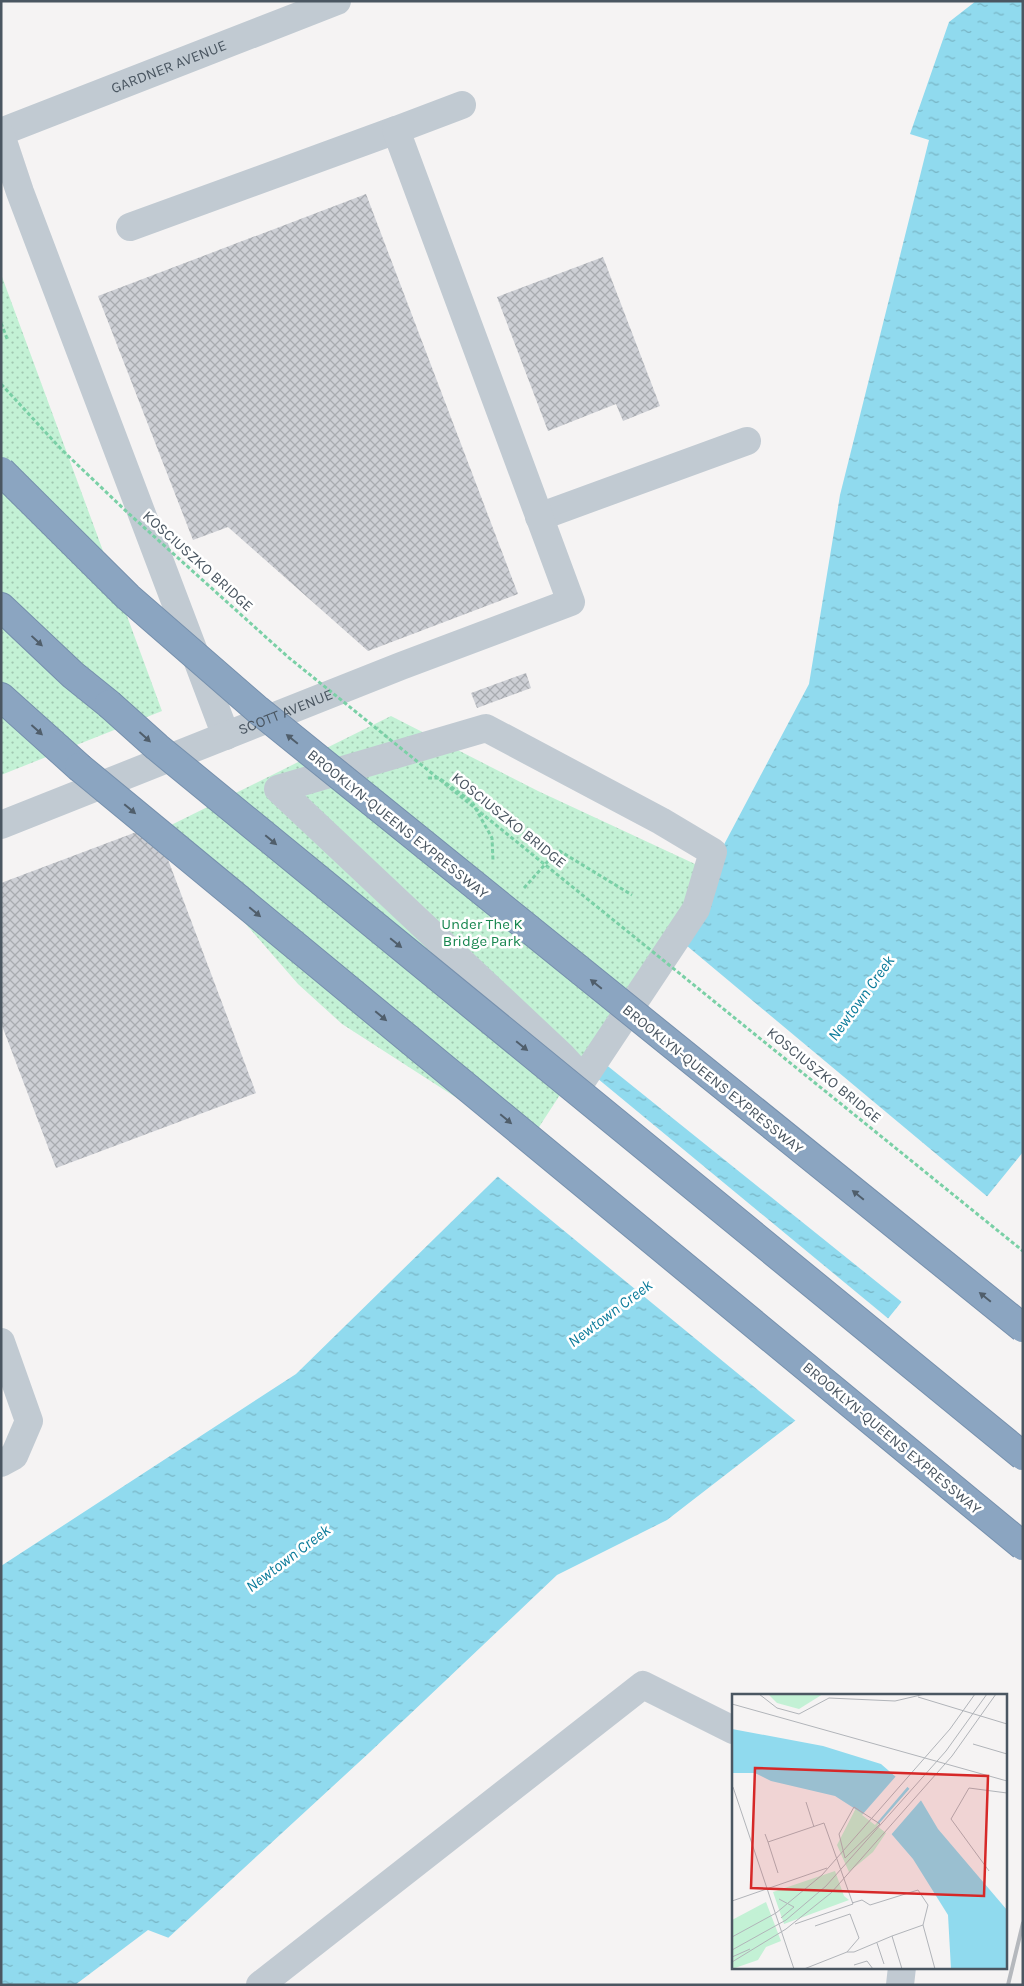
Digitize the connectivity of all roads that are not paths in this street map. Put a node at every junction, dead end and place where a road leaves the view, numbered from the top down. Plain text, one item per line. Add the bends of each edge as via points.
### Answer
1 (337, 1) edge
2 (462, 105) dead end
3 (396, 130) junction
4 (1, 133) edge
5 (130, 227) dead end
6 (748, 441) dead end
7 (1, 471) edge
8 (539, 518) junction
9 (1, 607) edge
10 (1, 697) edge
11 (226, 736) junction
12 (1, 825) edge
13 (713, 852) joint
14 (1023, 1328) edge
15 (1, 1342) edge
16 (1023, 1456) edge
17 (1, 1462) edge
18 (1023, 1546) edge
19 (732, 1729) edge
20 (902, 1968) edge
21 (260, 1985) edge
22 (900, 1985) edge

1 - 4 street, GARDNER AVENUE
2 - 3 street
3 - 5 street
3 - 8 street
4 - 11 street via 17,184
6 - 8 street
14 -> 7 highway, BROOKLYN-QUEENS EXPRESSWAY, bridge via 251,705 128,597
8 - 11 street, SCOTT AVENUE via 571,602
9 -> 16 highway, bridge via 73,675 157,747
10 -> 18 highway, BROOKLYN-QUEENS EXPRESSWAY, bridge via 79,767
11 - 12 street, SCOTT AVENUE
13 - 13 street via 696,909 583,1079 278,789 486,728
15 - 17 street via 29,1421 14,1456
19 - 21 street via 644,1685
20 - 22 street

